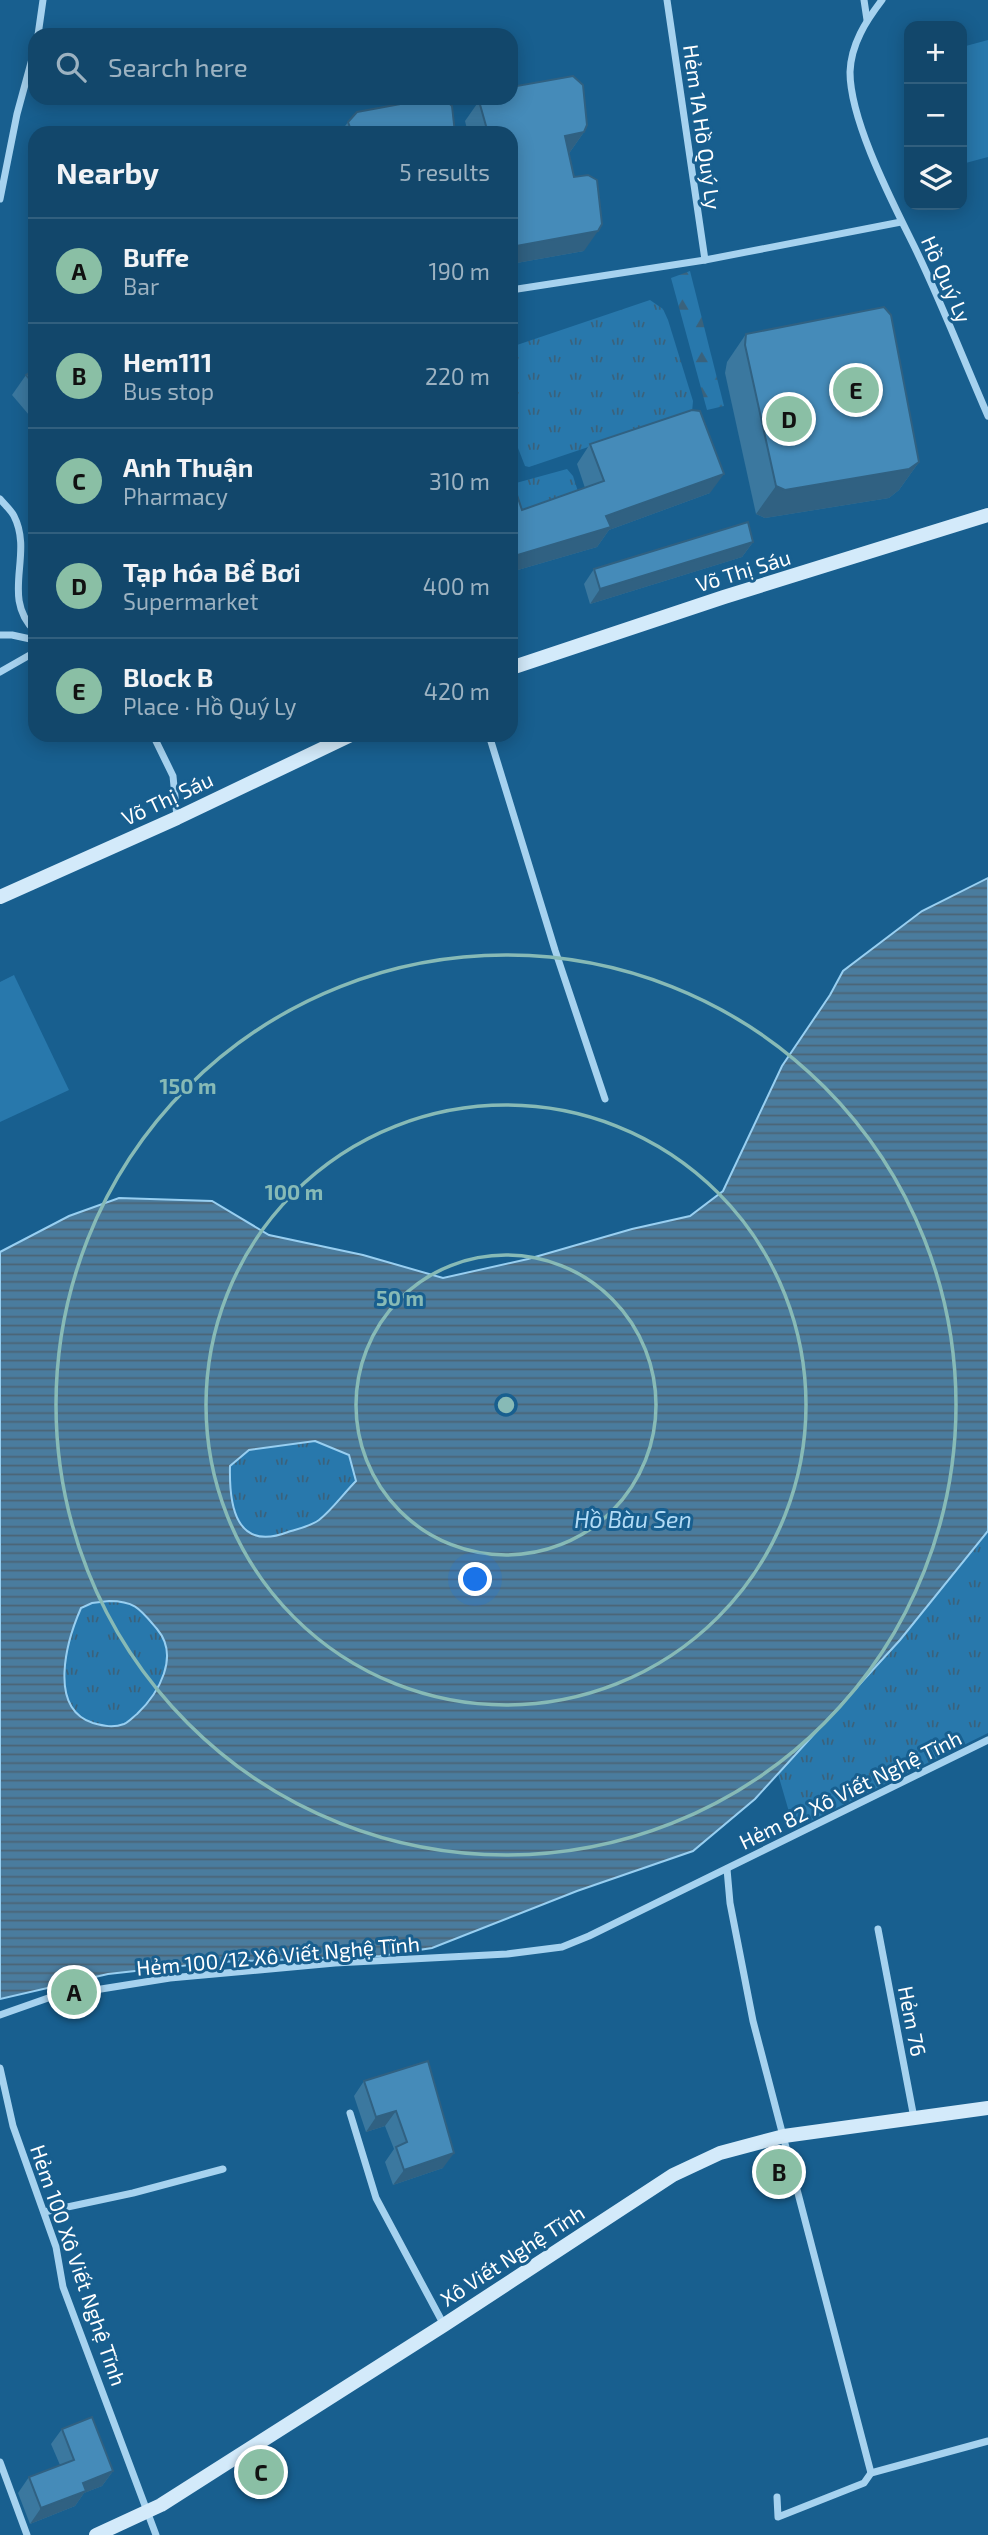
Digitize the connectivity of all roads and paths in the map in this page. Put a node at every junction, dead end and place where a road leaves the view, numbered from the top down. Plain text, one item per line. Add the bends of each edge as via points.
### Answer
1 (43, 0) edge
2 (667, 0) edge
3 (863, 0) edge
4 (882, 0) edge
5 (867, 20) junction
6 (39, 28) edge
7 (28, 74) edge
8 (0, 199) edge
9 (901, 222) junction
10 (705, 260) junction
11 (518, 289) edge
12 (988, 416) edge
13 (0, 499) edge
14 (988, 515) edge
15 (28, 626) edge
16 (0, 635) edge
17 (28, 638) edge
18 (28, 656) edge
19 (518, 666) edge
20 (0, 672) edge
21 (156, 742) edge
22 (336, 742) edge
23 (491, 742) edge
24 (177, 818) junction
25 (0, 897) edge
26 (605, 1099) dead end
27 (988, 1740) edge
28 (727, 1869) junction
29 (878, 1929) dead end
30 (562, 1947) joint
31 (0, 2015) edge
32 (0, 2068) edge
33 (988, 2108) edge
34 (350, 2113) dead end
35 (914, 2119) junction
36 (783, 2136) junction
37 (223, 2169) dead end
38 (44, 2212) junction
39 (444, 2325) junction
40 (988, 2441) edge
41 (0, 2462) edge
42 (2, 2472) edge
43 (871, 2473) junction
44 (777, 2497) dead end
45 (148, 2510) junction
46 (106, 2533) edge
47 (27, 2535) edge
48 (156, 2535) edge

1 - 6 street
2 - 10 street, Hẻm 1A Hồ Quý Ly
3 - 5 street
4 - 5 street, Hồ Quý Ly
5 - 9 street, Hồ Quý Ly via 850,71 853,94
7 - 8 street
9 - 10 street
9 - 12 street, Hồ Quý Ly
10 - 11 street
13 - 15 street via 15,517 14,605
14 - 19 street, Võ Thị Sáu
16 - 17 street
18 - 20 street
21 - 24 street via 173,775
22 - 24 street, Võ Thị Sáu
23 - 26 street
24 - 25 street, Võ Thị Sáu
27 - 28 street, Hẻm 82 Xô Viết Nghệ Tĩnh
28 - 30 street, Hẻm 82 Xô Viết Nghệ Tĩnh
28 - 36 street, Hẻm 82 Xô Viết Nghệ Tĩnh via 753,2021
29 - 35 street, Hẻm 76
30 - 31 street, Hẻm 100/12 Xô Viết Nghệ Tĩnh via 170,1978 51,1997
32 - 38 street, Hẻm 100 Xô Viết Nghệ Tĩnh via 13,2126
33 - 35 street, Xô Viết Nghệ Tĩnh
34 - 39 street via 376,2198
35 - 36 street, Xô Viết Nghệ Tĩnh
36 - 39 street, Xô Viết Nghệ Tĩnh via 720,2154 673,2175
36 - 43 street, Hẻm 82 Xô Viết Nghệ Tĩnh
37 - 38 street
38 - 45 street, Hẻm 100 Xô Viết Nghệ Tĩnh via 63,2287
39 - 45 street, Xô Viết Nghệ Tĩnh
40 - 43 street
41 - 42 street
42 - 47 street
43 - 44 street via 864,2483 778,2517
45 - 46 street, Xô Viết Nghệ Tĩnh
45 - 48 street, Hẻm 100 Xô Viết Nghệ Tĩnh

